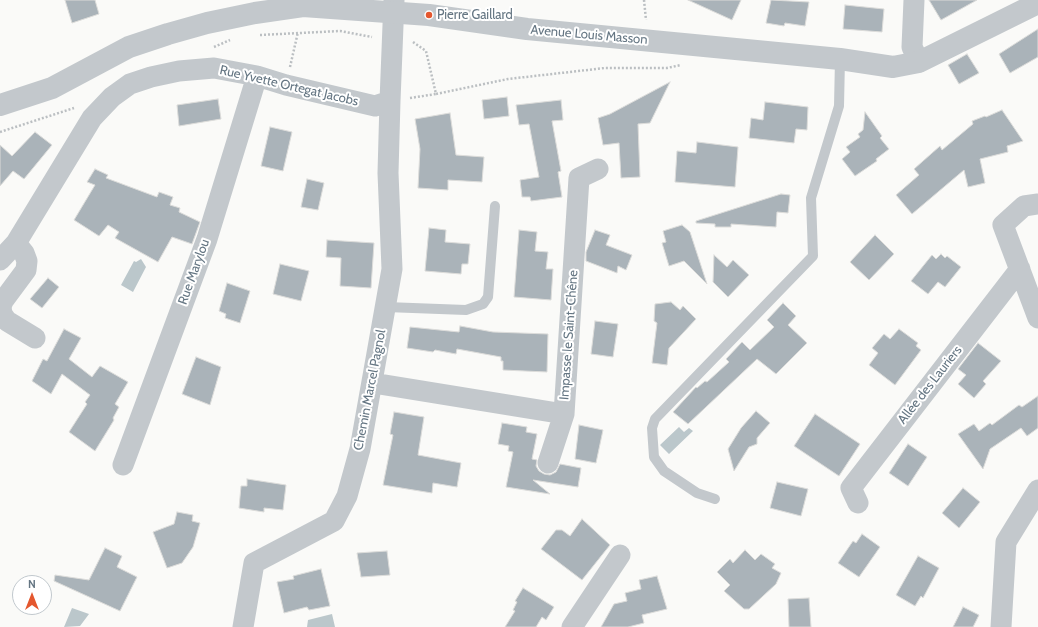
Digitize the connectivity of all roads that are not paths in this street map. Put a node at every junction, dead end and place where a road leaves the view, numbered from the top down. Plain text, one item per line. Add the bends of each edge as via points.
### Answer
1 (914, 0) edge
2 (1038, 3) edge
3 (394, 6) edge
4 (840, 58) junction
5 (918, 62) junction
6 (257, 76) junction
7 (390, 101) junction
8 (0, 105) edge
9 (598, 169) dead end
10 (1038, 204) edge
11 (495, 206) dead end
12 (16, 243) junction
13 (0, 260) edge
14 (1020, 269) junction
15 (386, 307) junction
16 (1038, 318) edge
17 (35, 338) dead end
18 (372, 383) junction
19 (564, 414) junction
20 (548, 463) dead end
21 (123, 465) dead end
22 (1038, 490) edge
23 (715, 499) dead end
24 (858, 503) dead end
25 (620, 555) dead end
26 (243, 627) edge
27 (572, 627) edge
28 (1001, 627) edge

1 - 5 street via 912,47
2 - 5 street, Avenue Louis Masson
3 - 4 street, Avenue Louis Masson via 440,16 528,29
3 - 7 street
3 - 8 street, Avenue Louis Masson via 303,6 207,23 129,47 52,88
4 - 5 street, Avenue Louis Masson via 893,67
4 - 23 lane via 839,106 811,198 813,256 655,419 652,428 654,457 664,471 697,493
6 - 7 street, Rue Yvette Ortegat Jacobs via 375,106
6 - 12 street, Rue Yvette Ortegat Jacobs via 214,68 179,71 130,84 112,97 92,118
6 - 21 street, Rue Marylou via 207,239
7 - 15 street, Chemin Marcel Pagnol via 388,173 392,269
9 - 19 street, Impasse le Saint-Chêne via 579,178
10 - 14 street via 1024,206 1003,225
11 - 15 lane via 488,297 483,304 466,310
12 - 13 street, Rue Yvette Ortegat Jacobs
12 - 17 street via 27,261 26,270 3,301 2,314 7,321
14 - 16 street
14 - 24 street, Allée des Lauriers via 851,488
15 - 18 street, Chemin Marcel Pagnol
18 - 19 street, Impasse le Saint-Chêne
18 - 26 street, Chemin Marcel Pagnol via 347,496 334,521 254,562
19 - 20 street
22 - 28 street via 1006,542
25 - 27 street

